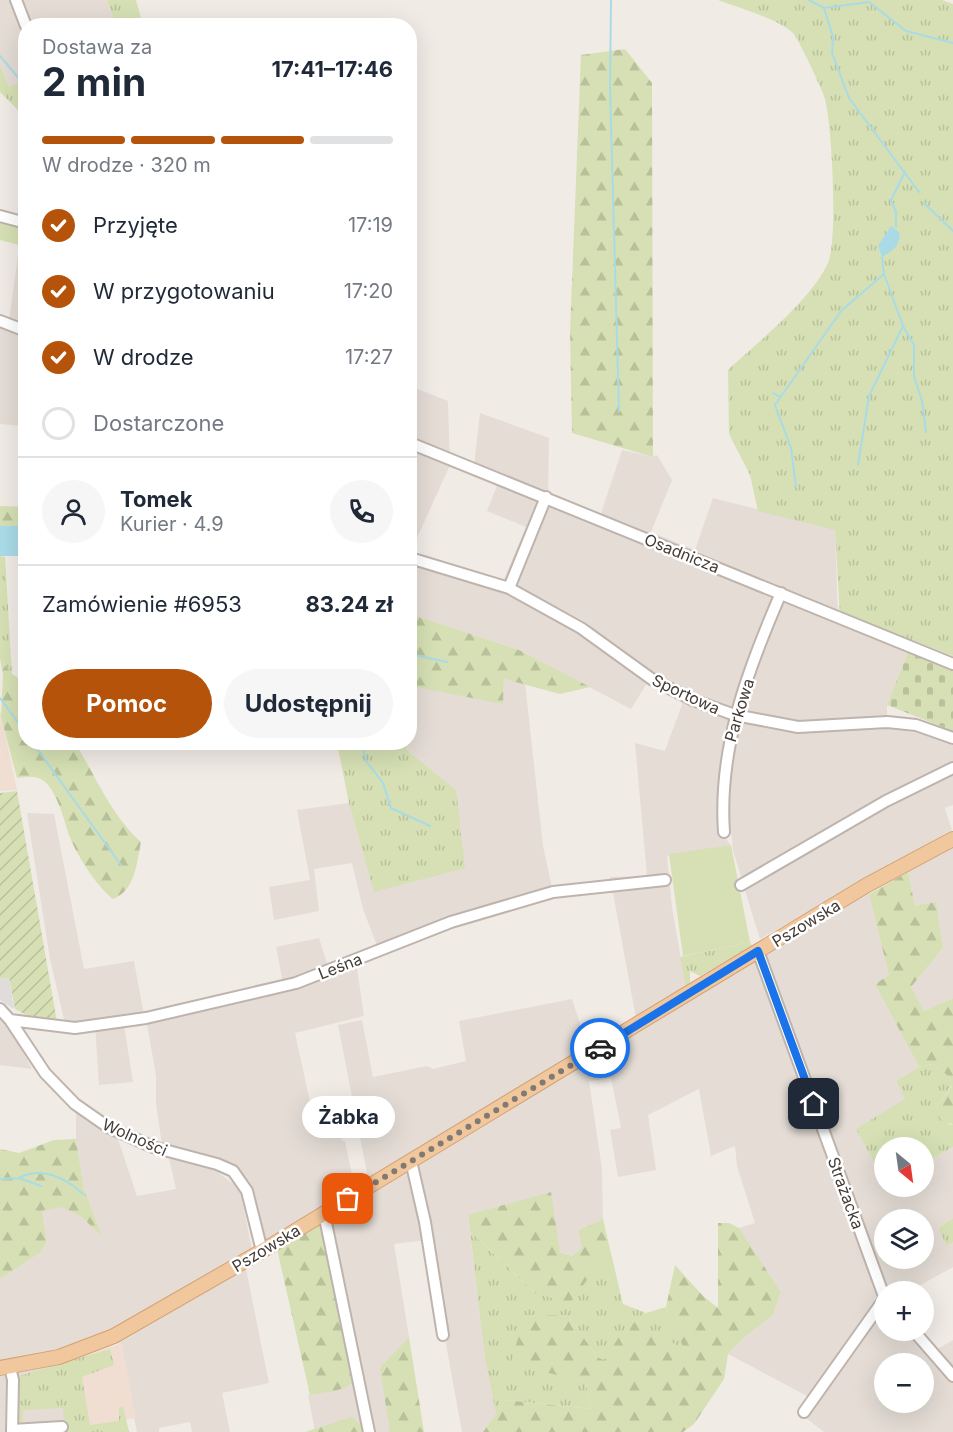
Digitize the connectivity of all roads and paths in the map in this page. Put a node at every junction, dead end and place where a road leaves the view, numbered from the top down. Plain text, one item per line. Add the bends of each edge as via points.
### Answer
1 (16, 0) edge
2 (23, 18) edge
3 (0, 216) edge
4 (18, 221) edge
5 (0, 321) edge
6 (18, 328) edge
7 (417, 445) edge
8 (546, 497) junction
9 (417, 560) edge
10 (509, 588) junction
11 (781, 594) junction
12 (953, 664) edge
13 (735, 715) junction
14 (953, 738) edge
15 (953, 768) edge
16 (724, 832) dead end
17 (953, 839) edge
18 (665, 880) dead end
19 (741, 885) dead end
20 (758, 951) junction
21 (0, 1009) edge
22 (10, 1020) junction
23 (411, 1161) junction
24 (324, 1213) junction
25 (262, 1251) junction
26 (878, 1281) edge
27 (874, 1314) edge
28 (443, 1335) dead end
29 (923, 1341) edge
30 (6, 1374) edge
31 (953, 1376) edge
32 (804, 1412) dead end
33 (62, 1427) dead end
34 (12, 1431) edge
35 (369, 1432) edge

1 - 2 street
3 - 4 street
5 - 6 street
7 - 8 street, Osadnicza
8 - 10 street
8 - 11 street, Osadnicza
9 - 10 street, Sportowa
10 - 13 street, Sportowa via 582,628 653,680
11 - 12 street, Osadnicza
11 - 13 street, Parkowa
13 - 14 street, Sportowa via 798,727 887,722 916,725
13 - 16 street, Parkowa via 722,800
15 - 19 street via 886,801
17 - 20 main road, Pszowska
18 - 22 street, Leśna via 553,892 451,922 296,983 146,1018 75,1028
20 - 23 main road, Pszowska
20 - 26 street, Strażacka
21 - 22 street, Wolności
22 - 25 street, Wolności via 45,1073 75,1104 108,1127 153,1147 233,1171 248,1191
23 - 24 main road, Pszowska
23 - 28 street
24 - 25 main road, Pszowska
24 - 35 street
25 - 30 main road, Pszowska via 114,1336
27 - 32 street
29 - 31 street
30 - 34 street
33 - 34 street

